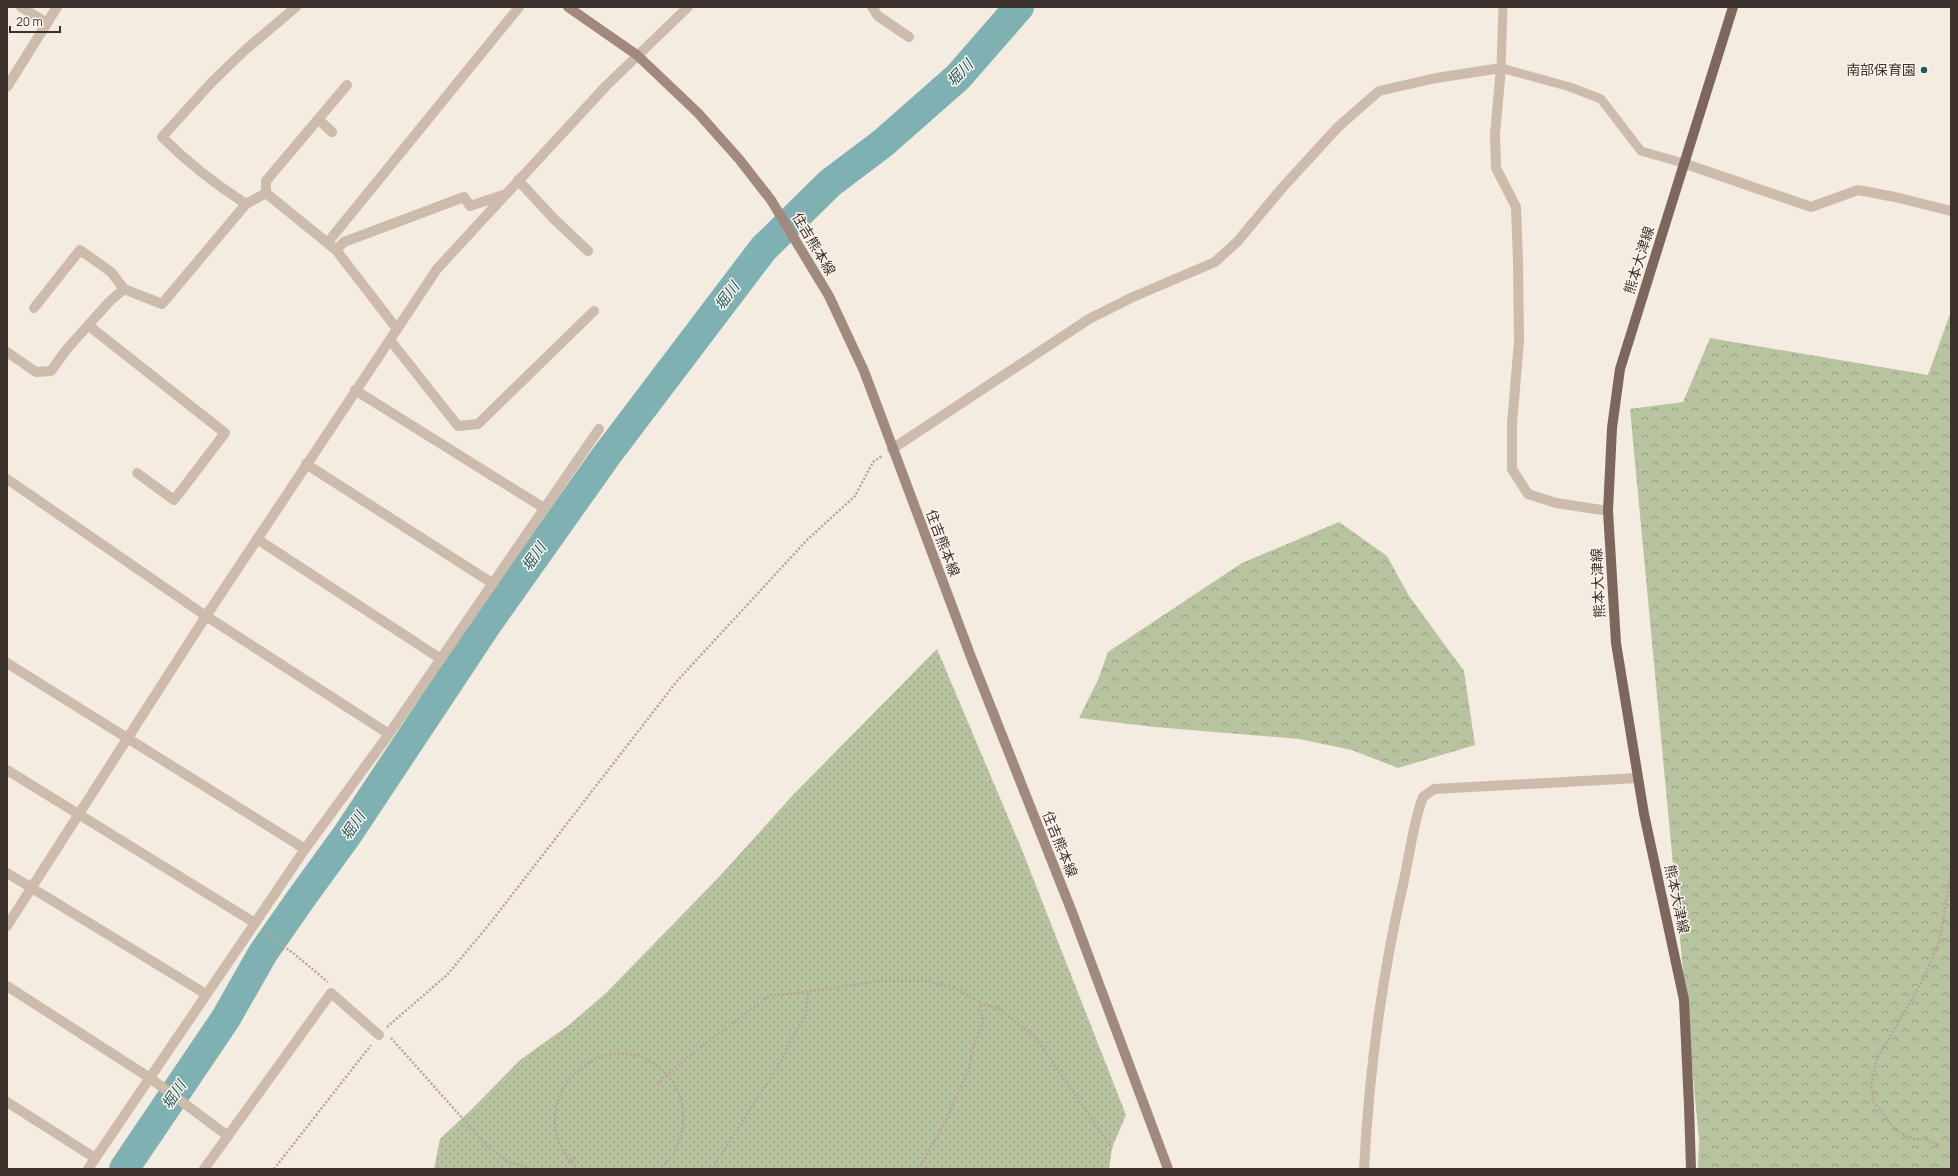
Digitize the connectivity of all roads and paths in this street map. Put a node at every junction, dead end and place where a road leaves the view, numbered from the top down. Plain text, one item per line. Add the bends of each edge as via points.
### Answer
1 (21, 7) edge
2 (56, 7) edge
3 (296, 7) edge
4 (520, 7) edge
5 (568, 7) edge
6 (688, 7) edge
7 (872, 7) edge
8 (1503, 7) edge
9 (1733, 7) edge
10 (47, 23) junction
11 (909, 37) dead end
12 (637, 55) junction
13 (1501, 68) junction
14 (347, 85) dead end
15 (7, 88) edge
16 (318, 120) junction
17 (332, 132) dead end
18 (1683, 163) junction
19 (518, 180) junction
20 (266, 193) junction
21 (505, 194) junction
22 (246, 204) junction
23 (1951, 211) edge
24 (328, 242) junction
25 (336, 250) junction
26 (588, 251) dead end
27 (124, 289) junction
28 (34, 308) dead end
29 (594, 311) dead end
30 (89, 326) junction
31 (397, 329) junction
32 (390, 340) junction
33 (7, 352) edge
34 (355, 390) junction
35 (599, 429) dead end
36 (892, 449) junction
37 (306, 464) junction
38 (137, 473) dead end
39 (7, 479) edge
40 (544, 508) junction
41 (1608, 511) junction
42 (257, 539) junction
43 (492, 583) junction
44 (206, 616) junction
45 (441, 659) junction
46 (7, 663) edge
47 (389, 734) junction
48 (128, 737) junction
49 (7, 770) edge
50 (1638, 778) junction
51 (79, 814) junction
52 (305, 849) junction
53 (1951, 872) edge
54 (7, 873) edge
55 (31, 888) junction
56 (256, 925) junction
57 (7, 926) edge
58 (293, 953) dead end
59 (7, 986) edge
60 (808, 991) junction
61 (206, 994) junction
62 (980, 1003) junction
63 (381, 1033) junction
64 (668, 1076) junction
65 (150, 1078) junction
66 (658, 1084) dead end
67 (7, 1102) edge
68 (228, 1136) junction
69 (1938, 1145) dead end
70 (1112, 1148) dead end
71 (578, 1155) dead end
72 (95, 1158) junction
73 (570, 1162) junction
74 (88, 1169) edge
75 (204, 1169) edge
76 (274, 1169) edge
77 (532, 1169) edge
78 (562, 1169) edge
79 (579, 1169) edge
80 (659, 1169) edge
81 (712, 1169) edge
82 (919, 1169) edge
83 (1168, 1169) edge
84 (1364, 1169) edge
85 (1691, 1169) edge

1 - 10 street
2 - 10 street
3 - 22 street via 210,83 162,137 184,159
4 - 24 street
5 - 12 main road, 住吉熊本線
6 - 12 street
7 - 11 street via 878,16
8 - 13 lane
9 - 18 main road, 熊本大津線
10 - 15 street
12 - 19 street
12 - 36 main road, 住吉熊本線 via 698,113 771,200 829,296 864,371
13 - 18 lane via 1570,87 1601,99 1641,150
13 - 36 street via 1436,78 1379,91 1338,127 1236,242 1215,262 1089,319
13 - 41 street via 1495,134 1496,168 1516,207 1518,261 1519,341 1512,424 1512,469 1528,494 1556,503
14 - 16 street
16 - 17 street
16 - 20 street via 266,181
18 - 23 street via 1812,207 1858,190
18 - 41 main road, 熊本大津線 via 1620,369 1612,428
19 - 21 street
19 - 26 street
20 - 22 street
20 - 24 street
21 - 25 street via 470,206 464,197 344,242
21 - 31 street via 437,269
22 - 27 street via 162,304
24 - 25 street
25 - 31 street
27 - 28 street via 111,272 80,250
27 - 30 street
29 - 32 street via 478,424 458,426
30 - 33 street via 66,350 51,371 36,372
30 - 38 street via 225,433 174,500
31 - 32 street
32 - 34 street
34 - 37 street
34 - 40 street
35 - 40 street
36 - 63 path via 873,462 855,496 807,540 677,681 448,974
36 - 83 main road, 住吉熊本線 via 1072,912
37 - 42 street
37 - 43 street
39 - 44 street
40 - 43 street
41 - 50 main road, 熊本大津線 via 1616,643
42 - 44 street
42 - 45 street
43 - 45 street
44 - 47 street
44 - 48 street
45 - 47 street
46 - 48 street
47 - 52 street
48 - 51 street
48 - 52 street
49 - 51 street
50 - 84 street via 1434,789 1423,797 1393,926 1371,1069
50 - 85 main road, 熊本大津線 via 1684,1000
51 - 55 street
51 - 56 street
52 - 56 street
53 - 69 path via 1940,943 1924,978 1877,1059 1871,1085 1873,1101 1895,1130 1914,1139
54 - 55 street
55 - 57 street
55 - 61 street
56 - 58 path
56 - 61 street
59 - 65 street
60 - 62 path via 879,981 929,981 960,990
60 - 64 path via 770,995 693,1053
60 - 81 path via 806,1015 783,1058
61 - 65 street
62 - 70 path via 1000,1009 1034,1037
62 - 82 path via 983,1023 974,1045 969,1070 946,1120
63 - 68 street via 331,993
63 - 76 path
63 - 77 path via 487,1146 511,1162
64 - 66 path
64 - 73 path via 651,1063 621,1054 600,1057 573,1074 561,1092 555,1112 556,1133
64 - 80 path via 683,1106 684,1123 681,1140 673,1155
65 - 68 street
65 - 72 street
67 - 72 street
68 - 75 street
71 - 73 path
72 - 74 street
73 - 78 path
73 - 79 path

